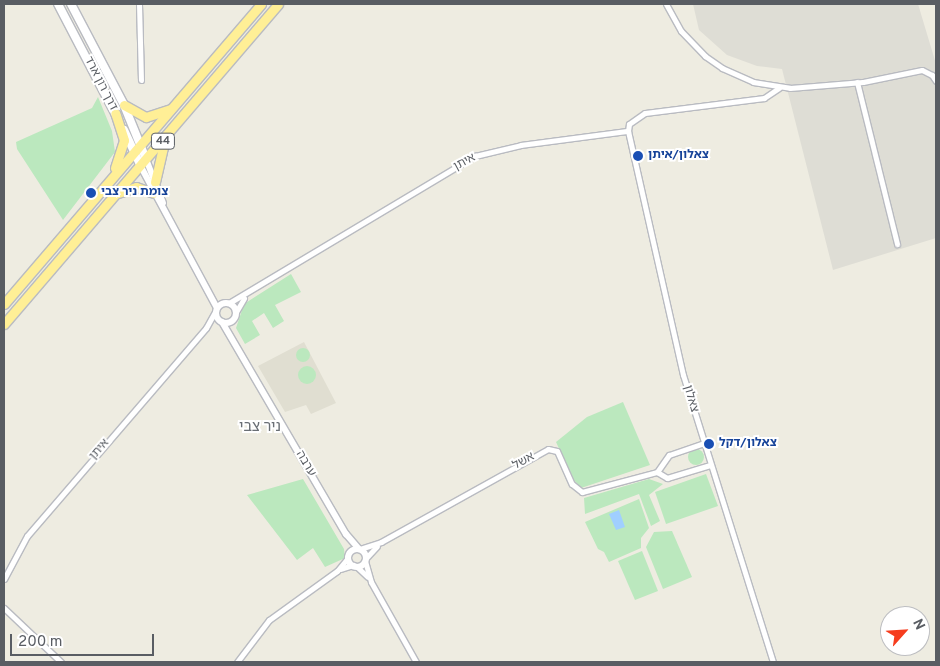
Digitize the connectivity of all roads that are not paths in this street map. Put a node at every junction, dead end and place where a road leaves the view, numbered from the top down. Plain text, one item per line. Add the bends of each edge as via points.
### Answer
1 (58, 4) edge
2 (71, 4) edge
3 (139, 4) edge
4 (262, 4) edge
5 (278, 4) edge
6 (666, 4) edge
7 (141, 80) dead end
8 (857, 82) junction
9 (936, 82) edge
10 (779, 88) junction
11 (124, 106) junction
12 (175, 106) junction
13 (116, 113) junction
14 (628, 131) junction
15 (166, 138) junction
16 (137, 147) junction
17 (143, 162) junction
18 (110, 179) junction
19 (155, 182) junction
20 (153, 193) junction
21 (115, 194) junction
22 (171, 223) junction
23 (897, 244) dead end
24 (209, 290) junction
25 (247, 294) junction
26 (228, 303) junction
27 (4, 304) edge
28 (216, 310) junction
29 (235, 316) junction
30 (222, 322) junction
31 (4, 324) edge
32 (206, 328) junction
33 (235, 342) junction
34 (703, 443) junction
35 (710, 465) junction
36 (657, 472) junction
37 (346, 534) junction
38 (381, 542) junction
39 (360, 549) junction
40 (349, 556) junction
41 (365, 560) junction
42 (355, 566) junction
43 (337, 571) junction
44 (4, 578) edge
45 (371, 582) junction
46 (4, 608) edge
47 (61, 662) edge
48 (237, 662) edge
49 (416, 662) edge
50 (773, 662) edge

1 - 13 main road, דרך רון ארד
2 - 11 main road, דרך רון ארד
3 - 7 street
4 - 12 highway, 44
5 - 15 highway, 44
6 - 10 street via 681,32 714,63 742,78
8 - 9 street via 922,70 932,75
8 - 10 street
8 - 23 street
10 - 14 street via 764,98 645,113 629,124
11 - 12 highway via 146,117
11 - 16 main road, דרך רון ארד
12 - 16 highway, 44
13 - 16 main road, דרך רון ארד
13 - 18 highway via 124,140 122,155
14 - 25 street, איתן via 521,144 476,156
14 - 34 street, צאלון via 679,361
15 - 17 highway, 44
15 - 19 highway via 156,164
16 - 17 main road, דרך רון ארד
16 - 18 highway, 44
17 - 19 street
17 - 20 street
17 - 21 highway, 44
18 - 27 highway, 44
19 - 22 street
20 - 21 highway via 136,187
20 - 22 street
21 - 31 highway, 44
22 - 24 street, ערבה
24 - 26 street
24 - 28 street, ערבה
25 - 26 street, איתן
25 - 29 street, איתן
26 - 28 street
26 - 29 street
28 - 30 street, ערבה
28 - 32 street, איתן
29 - 30 street
29 - 33 street, ערבה
30 - 32 street, איתן
30 - 33 street, ערבה
32 - 44 street, איתן via 27,536
33 - 37 street, ערבה
34 - 35 street, צאלון
34 - 36 street via 669,455
35 - 36 street, אשל via 667,478
35 - 50 street, צאלון
36 - 38 street, אשל via 582,492 572,484 557,450 548,449
37 - 39 street, ערבה
37 - 40 street, ערבה
38 - 39 street, אשל
38 - 41 street, אשל
39 - 40 street
39 - 41 street, ערבה
40 - 42 street
40 - 43 street
41 - 42 street
41 - 45 street
42 - 43 street
42 - 45 street
43 - 48 street via 269,620
45 - 49 street
46 - 47 street

